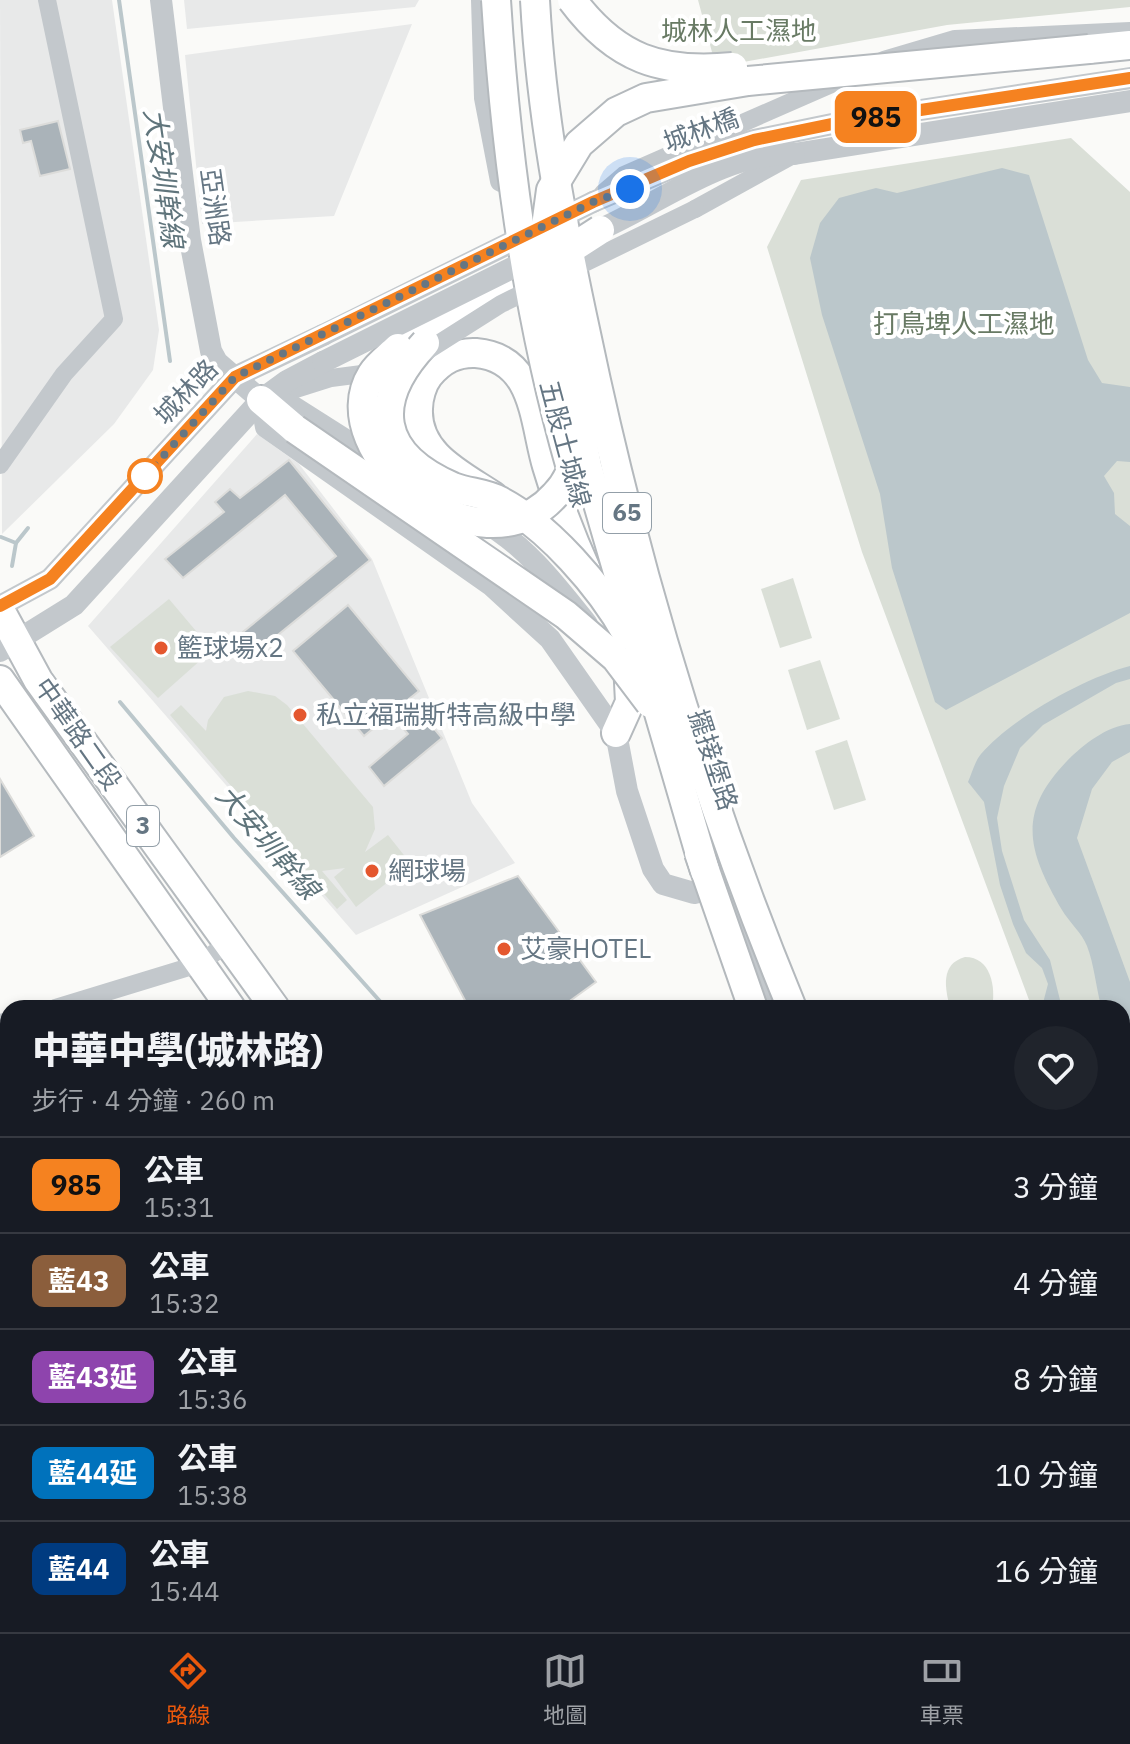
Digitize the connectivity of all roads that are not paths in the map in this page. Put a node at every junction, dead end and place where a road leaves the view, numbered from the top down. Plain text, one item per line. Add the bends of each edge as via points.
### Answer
1 (47, 0) edge
2 (161, 0) edge
3 (482, 0) edge
4 (496, 0) edge
5 (512, 0) edge
6 (535, 0) edge
7 (572, 0) edge
8 (1130, 31) edge
9 (1130, 45) edge
10 (1089, 49) junction
11 (1130, 78) edge
12 (1130, 101) edge
13 (794, 154) junction
14 (593, 202) junction
15 (600, 230) junction
16 (511, 287) junction
17 (323, 335) joint
18 (413, 359) dead end
19 (362, 374) dead end
20 (235, 377) junction
21 (261, 400) junction
22 (0, 465) edge
23 (500, 501) junction
24 (0, 608) edge
25 (8, 646) edge
26 (0, 680) edge
27 (620, 727) junction
28 (669, 734) junction
29 (715, 878) junction
30 (228, 943) junction
31 (199, 964) junction
32 (126, 988) junction
33 (83, 1000) edge
34 (123, 1000) edge
35 (225, 1000) edge
36 (269, 1000) edge
37 (751, 1000) edge
38 (768, 1000) edge
39 (768, 1000) edge
40 (789, 1000) edge

1 - 22 street via 114,319 64,374
2 - 20 street, 亞洲路 via 190,240 211,351
3 - 29 street, 擺接堡路 via 485,98 541,351 585,479 609,528
4 - 29 main road, 五股土城線 / 65, bridge via 506,122 546,382 620,643
5 - 16 main road, bridge via 514,71 549,312 574,430 574,463 543,509 504,522 464,521 434,508 398,481 374,443 365,419 365,398 372,374 398,348 424,329
6 - 40 main road, 五股土城線 / 65, bridge via 552,162 609,445 676,690
7 - 10 main road, bridge via 619,48 658,66 702,70 970,46
8 - 14 street, bridge via 955,39 897,54 624,175
9 - 10 main road
10 - 29 main road, bridge via 748,81 646,98 616,112 579,144 551,190 544,241 587,466
11 - 14 street, 城林橋 via 754,140
12 - 13 street, 城林橋
13 - 15 street, 城林橋, bridge via 771,153 722,169
13 - 18 street, bridge via 501,304
14 - 17 street, 城林橋, bridge
15 - 16 main road, bridge
15 - 21 street, 城林橋, bridge via 532,257 323,362
16 - 23 main road, bridge via 425,343 396,379 389,407 397,445 414,465 453,487
17 - 20 street, 城林路
19 - 21 street
20 - 21 street, 亞洲路
20 - 24 street, 城林路 via 50,579
21 - 25 street via 74,605
21 - 27 street via 266,427 521,609
21 - 27 street via 292,406 497,528 548,574 592,630 613,674
21 - 28 main road, bridge via 295,429 566,615 616,658
23 - 27 main road, bridge via 436,457 417,422 425,380 438,364 467,353 488,354 512,368 537,411 546,464 574,544 630,670 630,702
23 - 28 main road, bridge via 577,566 614,612 649,674
24 - 25 main road, 中華路二段 / 3
25 - 30 main road, 中華路二段 / 3
26 - 31 main road, 中華路二段 / 3
27 - 29 street via 653,869 663,884 694,893
28 - 39 main road, bridge
29 - 37 main road, 五股土城線 / 65, bridge
29 - 38 street, 擺接堡路
30 - 31 street
30 - 36 main road, 中華路二段 / 3
31 - 32 street
31 - 35 main road, 中華路二段 / 3
32 - 33 street
32 - 34 street

